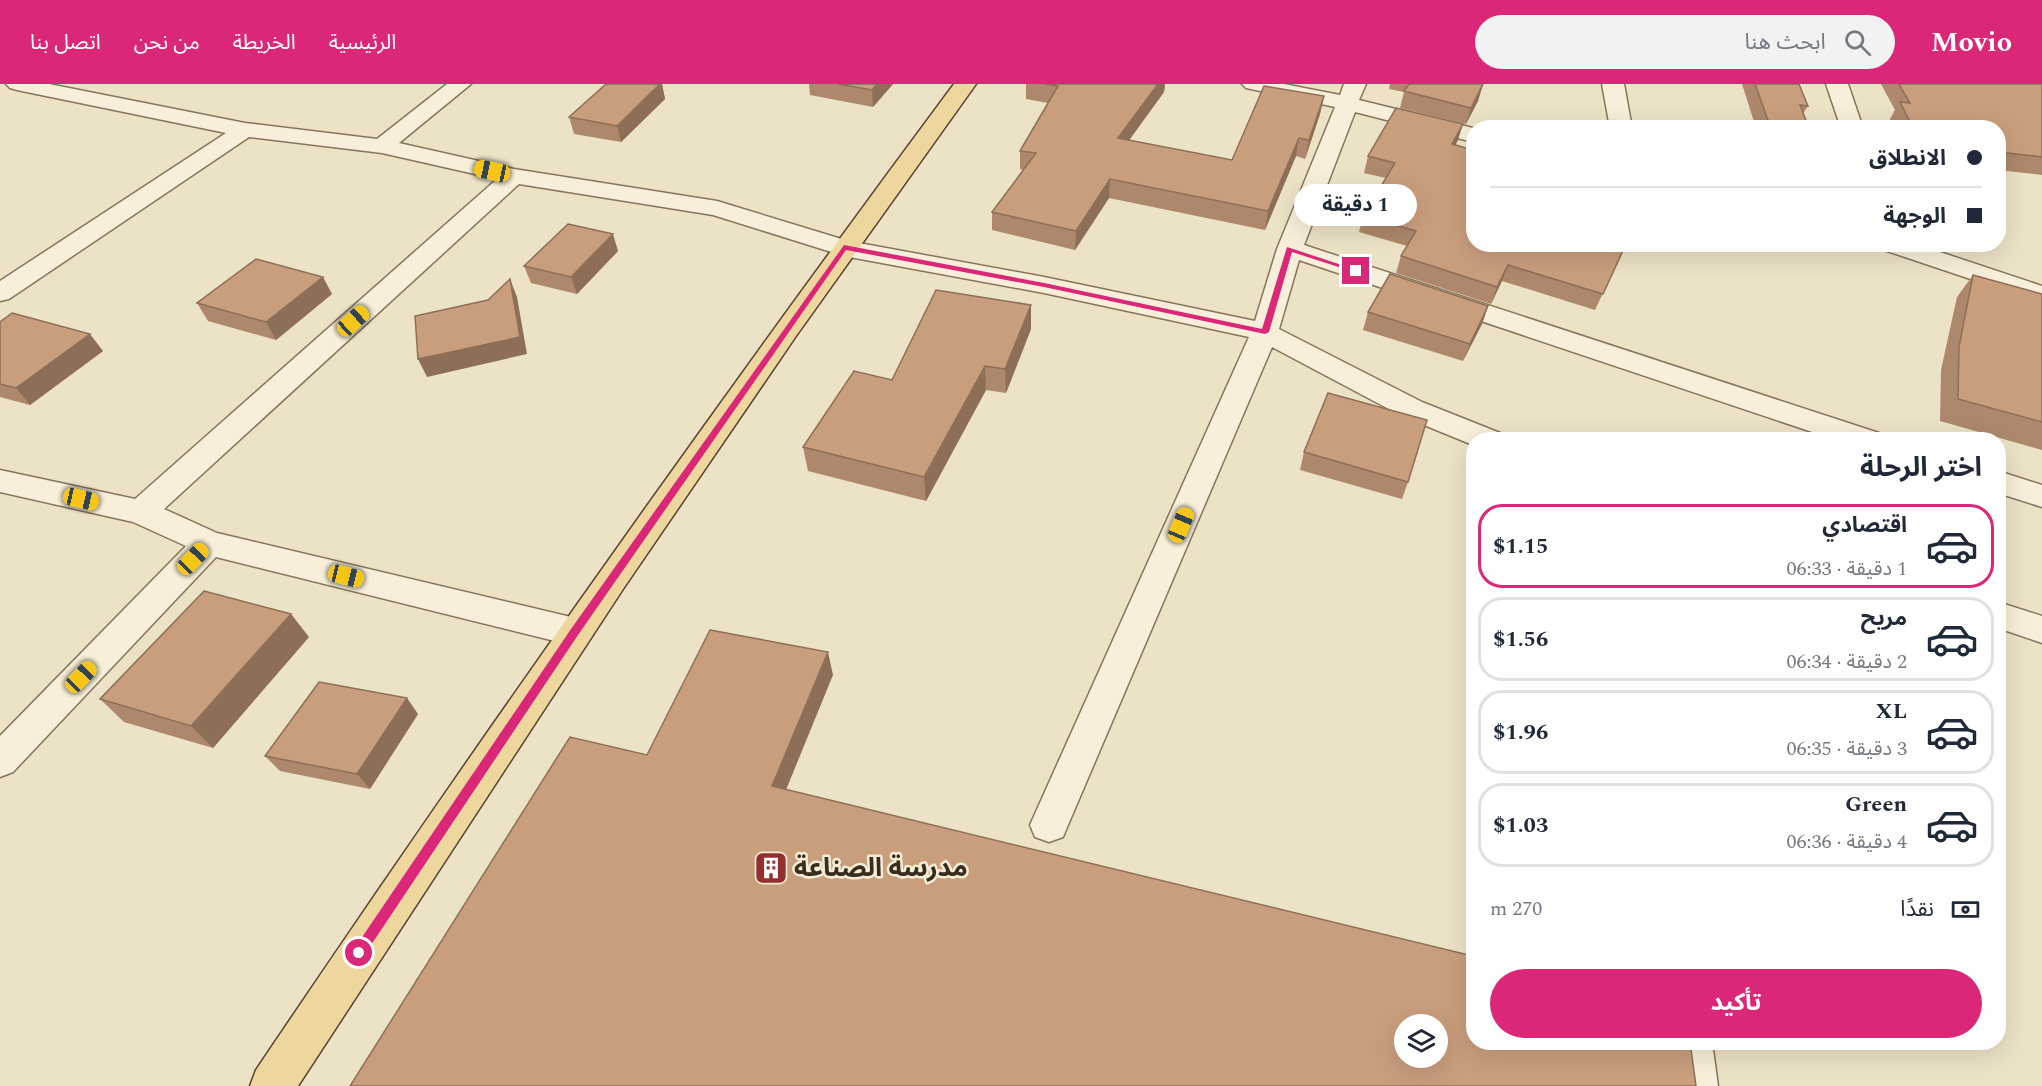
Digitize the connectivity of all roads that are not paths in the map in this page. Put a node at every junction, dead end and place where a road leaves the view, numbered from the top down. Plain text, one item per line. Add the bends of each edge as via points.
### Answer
1 (17, 84) edge
2 (460, 84) edge
3 (966, 84) edge
4 (1253, 84) edge
5 (1613, 84) edge
6 (1837, 84) edge
7 (1352, 94) edge
8 (1620, 120) edge
9 (1849, 120) edge
10 (245, 130) junction
11 (1466, 133) edge
12 (382, 146) junction
13 (514, 176) junction
14 (844, 248) junction
15 (1290, 249) junction
16 (1913, 252) edge
17 (0, 293) edge
18 (2042, 295) edge
19 (1265, 332) junction
20 (1470, 432) edge
21 (1845, 432) edge
22 (0, 481) edge
23 (2006, 485) edge
24 (2042, 496) edge
25 (141, 512) junction
26 (209, 543) junction
27 (2006, 618) edge
28 (2042, 630) edge
29 (575, 632) junction
30 (0, 761) edge
31 (1049, 825) dead end
32 (1691, 1050) edge
33 (272, 1086) edge
34 (1696, 1086) edge

1 - 10 street
2 - 12 street
3 - 14 main road
4 - 7 street
5 - 8 street
6 - 9 street
7 - 11 street
7 - 15 street
10 - 12 street
10 - 17 street
12 - 13 street
13 - 14 street via 717,208
13 - 25 street
14 - 19 street
14 - 29 main road
15 - 19 street
15 - 21 street
16 - 18 street
19 - 20 street via 1412,409
19 - 31 street
22 - 25 street
23 - 24 street
25 - 26 street
26 - 29 street
26 - 30 street
27 - 28 street
29 - 33 main road via 433,839
32 - 34 street

